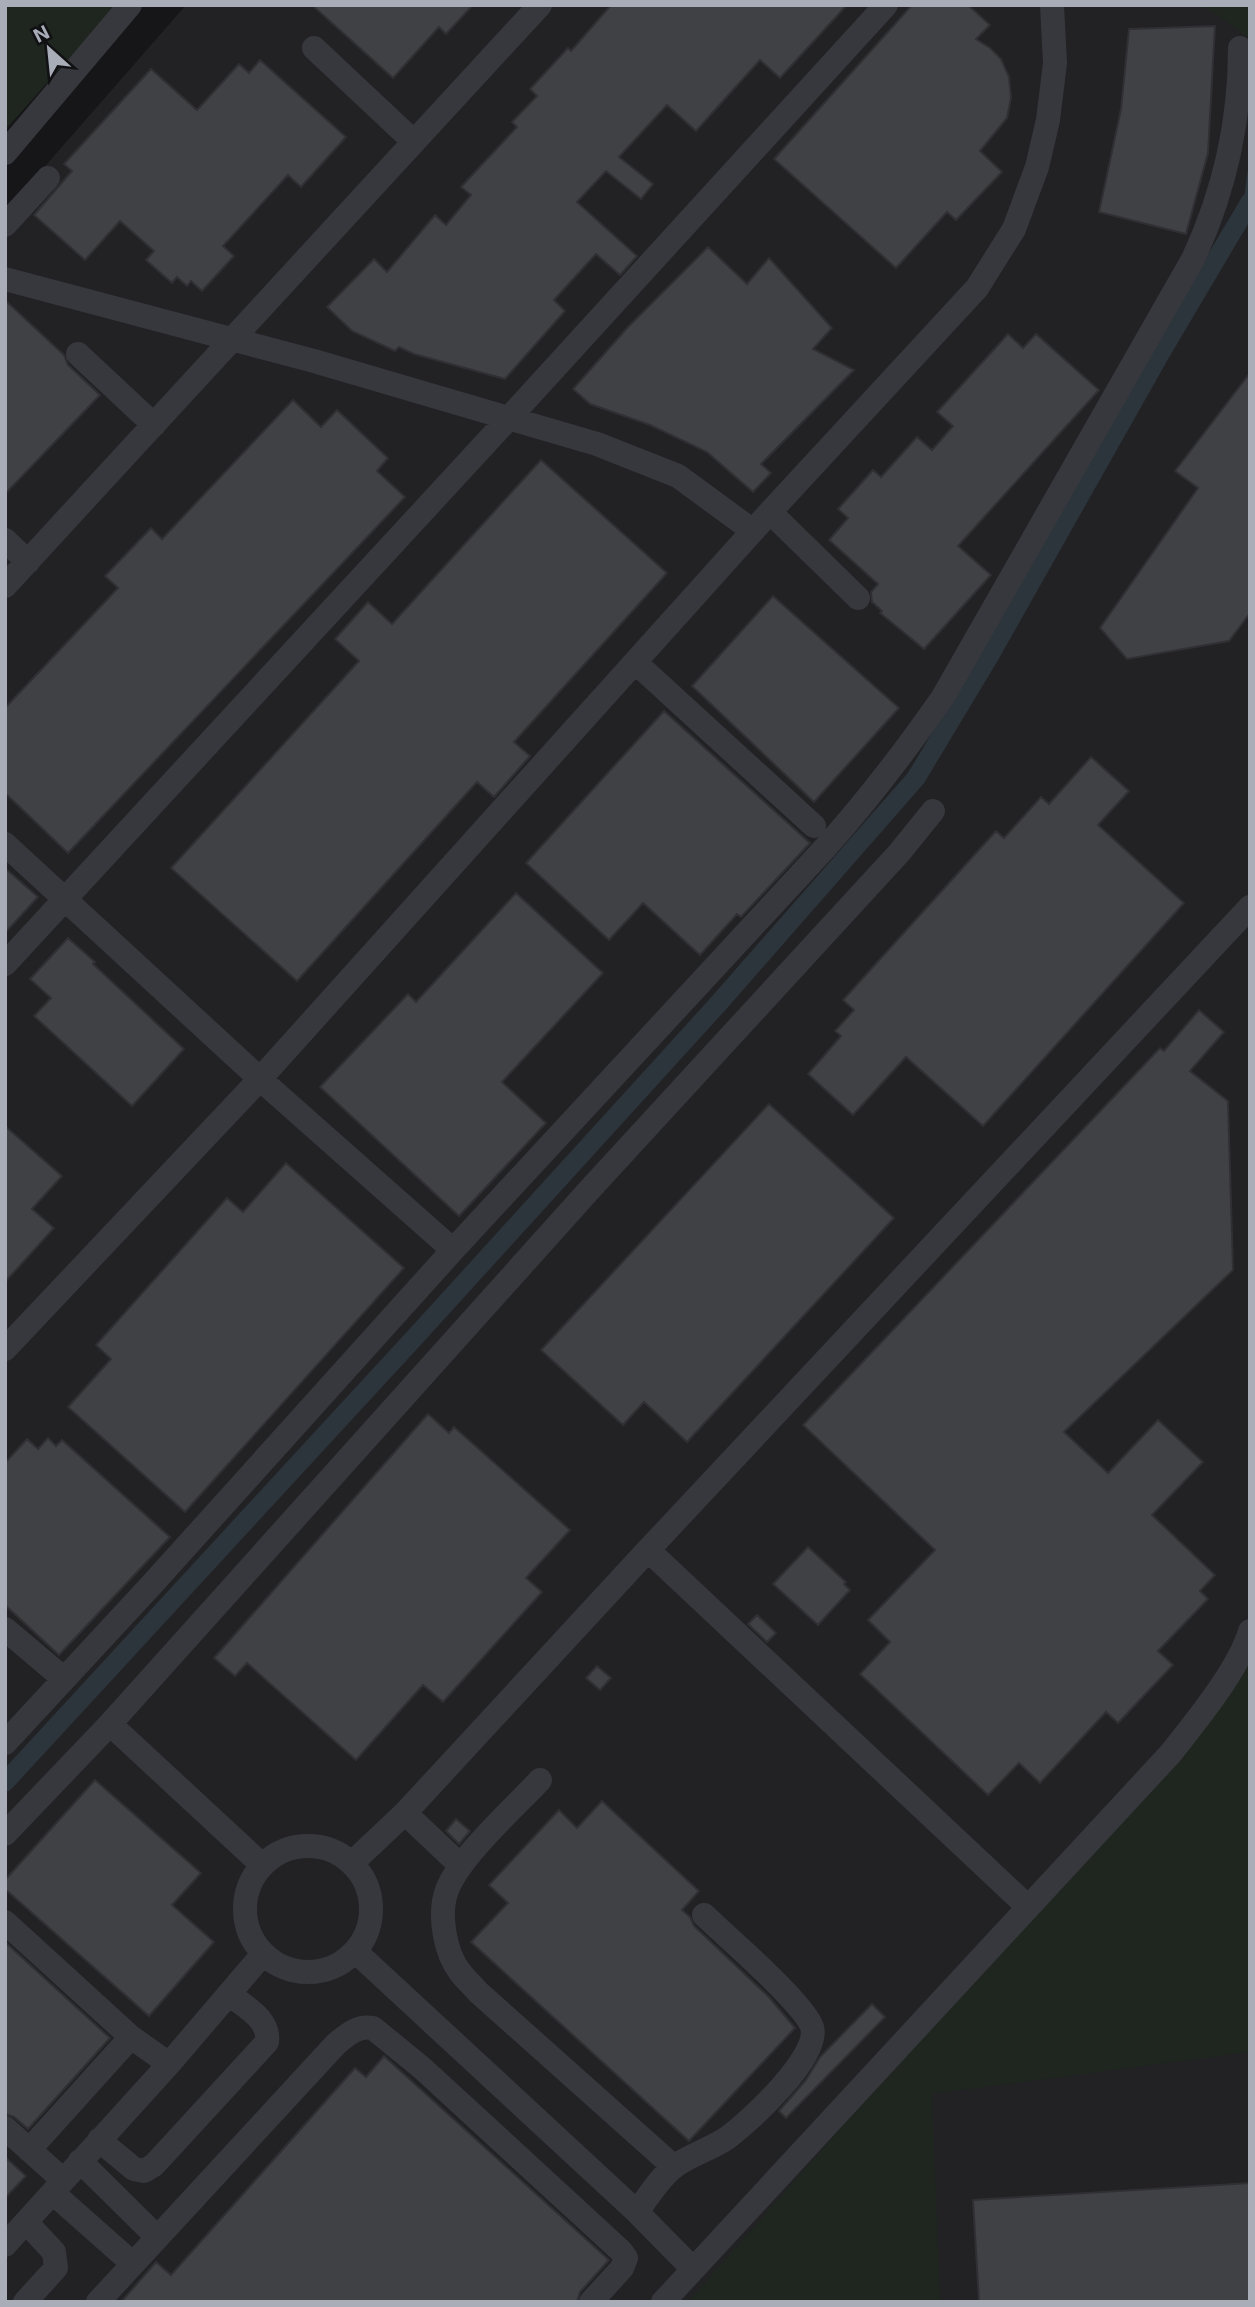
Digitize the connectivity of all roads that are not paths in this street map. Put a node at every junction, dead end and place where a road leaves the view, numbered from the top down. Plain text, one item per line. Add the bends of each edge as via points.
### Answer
1 (130, 5) edge
2 (540, 5) edge
3 (886, 5) edge
4 (1052, 5) edge
5 (314, 48) dead end
6 (1240, 48) dead end
7 (412, 141) junction
8 (5, 153) edge
9 (48, 178) dead end
10 (5, 225) edge
11 (5, 279) edge
12 (234, 339) junction
13 (78, 354) dead end
14 (509, 418) junction
15 (154, 425) junction
16 (771, 512) junction
17 (753, 531) junction
18 (5, 540) edge
19 (28, 562) junction
20 (5, 586) edge
21 (858, 598) dead end
22 (635, 662) junction
23 (933, 811) dead end
24 (814, 826) dead end
25 (5, 844) edge
26 (66, 898) junction
27 (1250, 907) edge
28 (5, 964) edge
29 (260, 1079) junction
30 (453, 1250) junction
31 (5, 1349) edge
32 (648, 1550) junction
33 (5, 1629) edge
34 (1250, 1631) edge
35 (63, 1678) junction
36 (110, 1724) junction
37 (5, 1743) edge
38 (540, 1780) dead end
39 (405, 1813) junction
40 (5, 1834) edge
41 (352, 1863) junction
42 (262, 1865) junction
43 (460, 1865) junction
44 (1028, 1907) junction
45 (704, 1915) dead end
46 (5, 1922) edge
47 (355, 1951) junction
48 (263, 1954) junction
49 (229, 1994) junction
50 (131, 2037) junction
51 (169, 2064) junction
52 (5, 2128) edge
53 (99, 2140) junction
54 (29, 2150) junction
55 (80, 2161) junction
56 (674, 2167) junction
57 (58, 2186) junction
58 (637, 2212) junction
59 (26, 2222) junction
60 (157, 2236) junction
61 (5, 2245) edge
62 (132, 2263) junction
63 (693, 2269) junction
64 (25, 2302) edge
65 (98, 2302) edge
66 (591, 2302) edge
67 (663, 2302) edge

1 - 8 street
2 - 7 street
3 - 14 street
4 - 16 street via 1055,63 1048,120 1014,229 977,288
5 - 7 street
6 - 30 street via 1229,152 1216,206 1201,241 943,697 844,828
7 - 12 street
9 - 10 street
11 - 12 street
12 - 14 street
12 - 15 street
13 - 15 street
14 - 17 street via 597,444 678,476
14 - 26 street
15 - 19 street
16 - 17 street
16 - 21 street
17 - 22 street
18 - 19 street
19 - 20 street
22 - 24 street
22 - 29 street
23 - 36 street
25 - 26 street
26 - 28 street
26 - 29 street
27 - 32 street
29 - 30 street
29 - 31 street
30 - 35 street
32 - 39 street
32 - 44 street
33 - 35 street
34 - 44 street via 1227,1675 1171,1752
35 - 37 street
36 - 40 street
36 - 42 street
38 - 43 street
39 - 41 street
39 - 43 street
41 - 42 street via 335,1851 296,1846
41 - 47 street via 366,1883 372,1906 367,1930
42 - 48 street via 250,1881 245,1920 251,1939
43 - 56 street via 446,1892 443,1923 460,1973
44 - 63 street
45 - 56 street via 795,2003 813,2029 812,2042 796,2068 740,2127
46 - 50 street
47 - 48 street via 317,1972 288,1969
47 - 58 street
48 - 49 street
49 - 51 street
49 - 53 street via 264,2022 267,2042 145,2171 134,2169
50 - 51 street
50 - 54 street
51 - 53 street
52 - 54 street
53 - 55 street
54 - 57 street
55 - 57 street
55 - 60 street
56 - 58 street
57 - 59 street
57 - 62 street
58 - 63 street
59 - 61 street
59 - 64 street via 54,2252 56,2268
60 - 62 street
60 - 66 street via 336,2045 366,2026 422,2068 625,2254 622,2268
62 - 65 street
63 - 67 street

